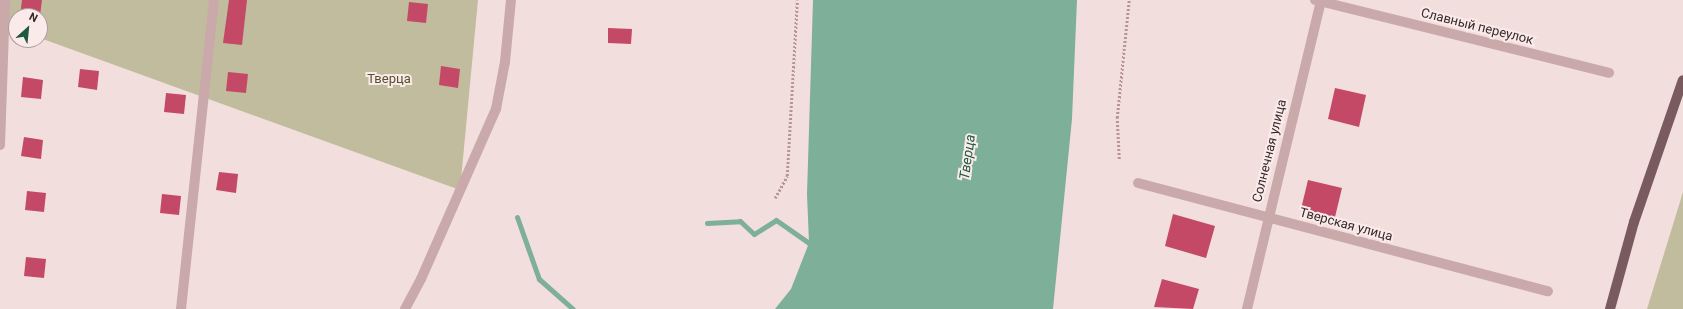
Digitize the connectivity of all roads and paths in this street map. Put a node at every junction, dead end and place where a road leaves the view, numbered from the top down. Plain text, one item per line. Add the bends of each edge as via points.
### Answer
1 (5, 0) edge
2 (214, 0) edge
3 (511, 0) edge
4 (797, 0) edge
5 (1129, 0) edge
6 (1319, 0) edge
7 (1609, 73) dead end
8 (1683, 80) edge
9 (0, 145) edge
10 (1119, 159) dead end
11 (1138, 183) dead end
12 (774, 198) dead end
13 (1267, 217) junction
14 (1548, 291) dead end
15 (181, 309) edge
16 (405, 309) edge
17 (1247, 309) edge
18 (1610, 309) edge

1 - 9 street
2 - 15 street
3 - 16 street via 505,62 496,110 421,279
4 - 12 path via 787,176
5 - 10 path via 1117,118
6 - 7 street, Славный переулок
6 - 13 street, Солнечная улица
8 - 18 main road via 1634,222
11 - 13 street, Тверская улица
13 - 14 street, Тверская улица
13 - 17 street, Солнечная улица

